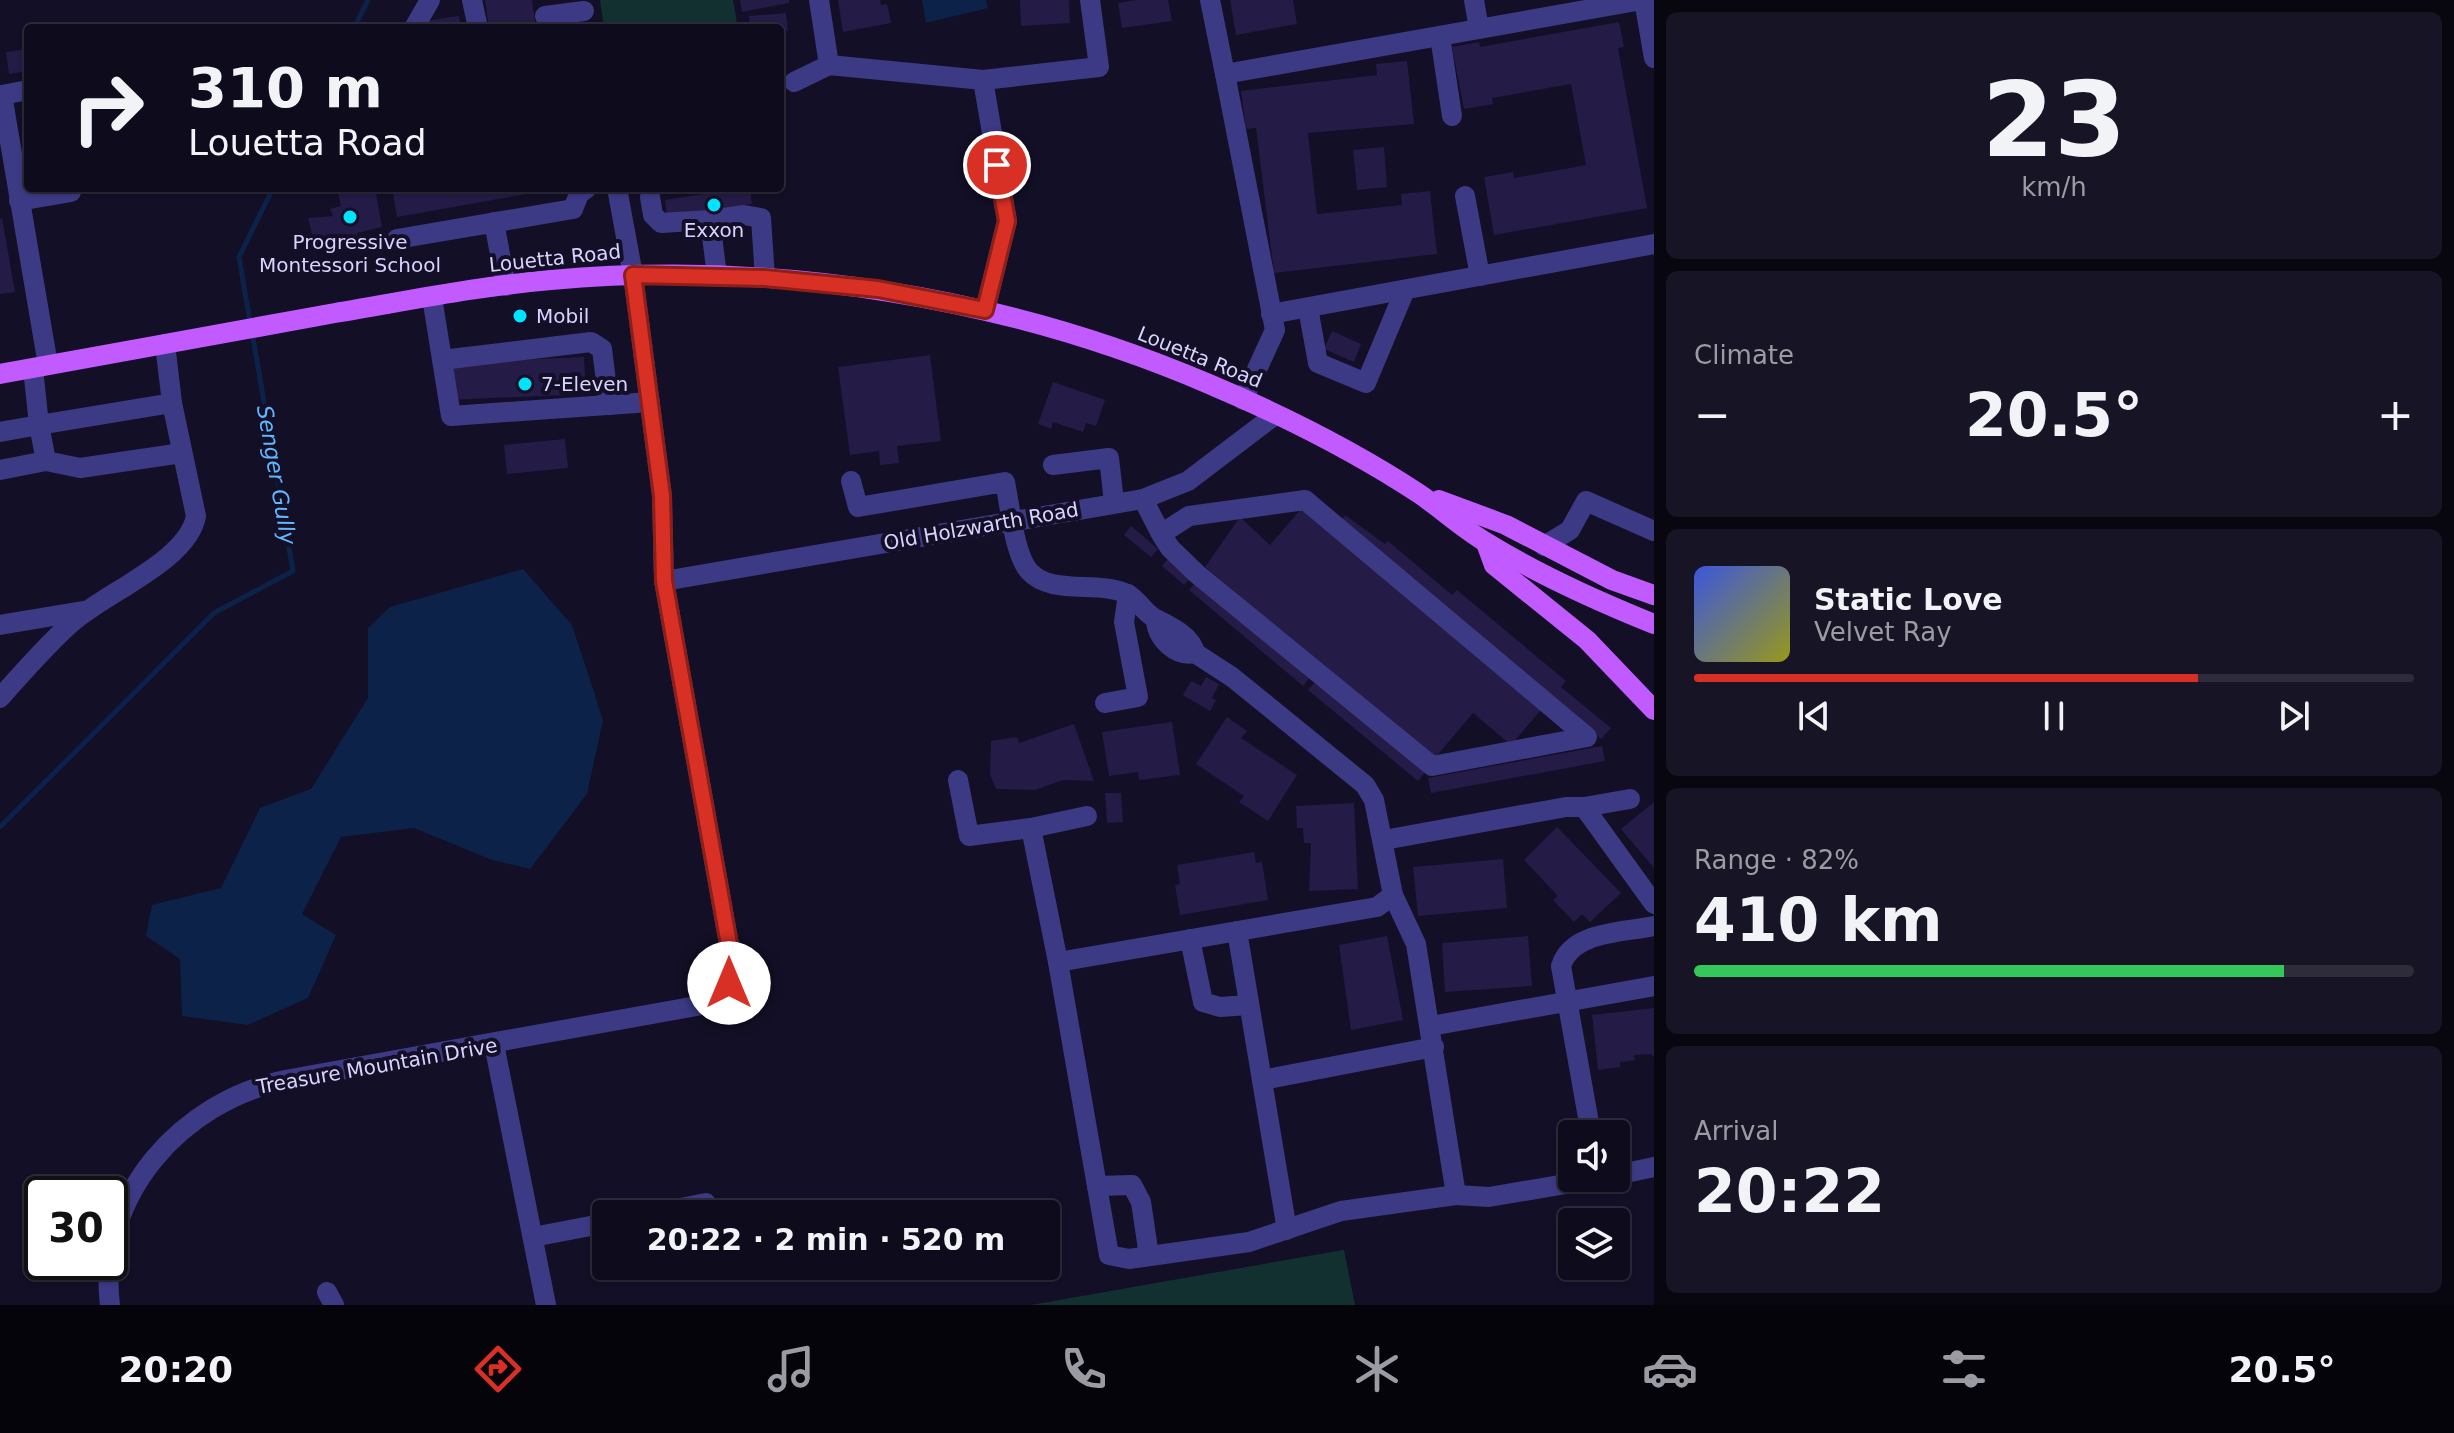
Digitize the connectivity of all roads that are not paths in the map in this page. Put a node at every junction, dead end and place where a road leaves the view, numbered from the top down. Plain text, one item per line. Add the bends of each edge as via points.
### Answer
1 (430, 0) edge
2 (472, 0) edge
3 (819, 0) edge
4 (1090, 0) edge
5 (1210, 0) edge
6 (1474, 0) edge
7 (1643, 0) edge
8 (584, 13) edge
9 (545, 15) edge
10 (416, 24) edge
11 (477, 24) edge
12 (1479, 29) junction
13 (1440, 36) junction
14 (1654, 58) edge
15 (829, 65) junction
16 (1225, 74) junction
17 (983, 80) junction
18 (794, 82) dead end
19 (24, 91) edge
20 (1452, 116) dead end
21 (71, 192) edge
22 (580, 192) edge
23 (650, 192) edge
24 (1465, 196) dead end
25 (619, 198) edge
26 (19, 201) junction
27 (710, 220) junction
28 (494, 222) junction
29 (397, 239) dead end
30 (1654, 244) edge
31 (633, 275) junction
32 (717, 276) junction
33 (1480, 276) junction
34 (765, 278) junction
35 (506, 286) junction
36 (1405, 290) junction
37 (432, 297) junction
38 (1308, 308) junction
39 (985, 310) junction
40 (1271, 314) junction
41 (165, 344) junction
42 (442, 360) junction
43 (40, 367) junction
44 (0, 374) edge
45 (1243, 400) junction
46 (650, 402) junction
47 (172, 403) junction
48 (609, 405) junction
49 (1275, 415) junction
50 (39, 425) junction
51 (0, 432) edge
52 (182, 453) junction
53 (46, 461) junction
54 (1053, 465) dead end
55 (0, 470) edge
56 (851, 481) dead end
57 (1417, 492) junction
58 (1143, 499) junction
59 (1114, 502) junction
60 (1014, 521) junction
61 (1570, 530) junction
62 (1654, 531) edge
63 (1161, 534) junction
64 (1486, 543) junction
65 (1544, 546) junction
66 (1575, 562) junction
67 (664, 581) junction
68 (1128, 594) junction
69 (1654, 595) edge
70 (91, 610) junction
71 (1654, 624) edge
72 (0, 625) edge
73 (0, 698) edge
74 (1105, 703) dead end
75 (1654, 710) edge
76 (958, 780) dead end
77 (1630, 799) dead end
78 (1584, 807) junction
79 (1087, 816) dead end
80 (1031, 828) junction
81 (1384, 840) junction
82 (1393, 895) junction
83 (1654, 904) edge
84 (1654, 926) edge
85 (1237, 931) junction
86 (1190, 939) junction
87 (1058, 962) junction
88 (1654, 986) edge
89 (1567, 1001) junction
90 (1249, 1005) junction
91 (1431, 1026) junction
92 (494, 1044) junction
93 (1434, 1047) junction
94 (1262, 1080) junction
95 (1588, 1120) edge
96 (1654, 1167) edge
97 (1630, 1172) edge
98 (1558, 1185) edge
99 (1097, 1186) junction
100 (1456, 1195) junction
101 (592, 1226) edge
102 (1287, 1230) junction
103 (533, 1237) junction
104 (1149, 1256) junction
105 (110, 1305) edge
106 (546, 1305) edge

1 - 10 street
2 - 11 street
3 - 15 street
4 - 17 street via 1099,67
5 - 16 street
6 - 12 street
7 - 12 street
7 - 14 street
8 - 9 street
12 - 13 street
13 - 16 street
13 - 20 street
15 - 17 street
15 - 18 street
16 - 40 street
17 - 39 street via 1007,221
19 - 26 street via 2,95
21 - 26 street
22 - 28 street via 573,209
23 - 25 street
23 - 27 street via 653,215 661,223
24 - 33 street
25 - 31 street
26 - 43 street
27 - 32 street
27 - 34 street via 761,218
28 - 29 street
28 - 35 street
30 - 33 street
31 - 32 main road, Louetta Road
31 - 35 main road, Louetta Road
31 - 46 street
32 - 34 main road, Louetta Road
33 - 36 street
34 - 39 main road, Louetta Road via 878,289
35 - 37 main road, Louetta Road
36 - 38 street
36 - 38 street via 1366,383 1318,363
37 - 41 main road, Louetta Road
37 - 42 street
38 - 40 street
39 - 45 main road, Louetta Road via 1162,365
40 - 45 street via 1275,330
41 - 43 main road, Louetta Road
41 - 47 street
42 - 48 street via 451,416
42 - 48 street via 591,342 602,349
43 - 44 main road, Louetta Road
43 - 50 street
45 - 49 main road, Louetta Road
46 - 48 street
46 - 67 street via 662,496
47 - 50 street
47 - 52 street
49 - 57 main road, Louetta Road
49 - 58 street, Old Holzwarth Road via 1188,481
50 - 51 street
50 - 53 street
52 - 53 street via 80,468
52 - 70 street via 196,516 193,531
53 - 55 street
54 - 59 street via 1109,458
56 - 60 street via 858,507 1005,482
57 - 64 main road, Louetta Road
57 - 65 main road, Louetta Road via 1506,525
58 - 59 street, Old Holzwarth Road
58 - 63 street
59 - 60 street, Old Holzwarth Road
60 - 67 street, Old Holzwarth Road
60 - 68 street via 1020,555 1030,572 1048,581
61 - 62 street via 1586,501
61 - 65 street
61 - 66 street
63 - 63 street via 1189,516 1305,500 1587,737 1432,766 1197,574
64 - 71 main road, Louetta Road
64 - 75 main road via 1494,565 1587,640
65 - 66 main road, Louetta Road
66 - 69 main road, Louetta Road
67 - 92 street, Treasure Mountain Drive via 732,971 724,991 702,1005
68 - 74 street via 1124,622 1138,697
68 - 81 street via 1365,785
70 - 72 street
70 - 73 street via 70,623
76 - 80 street via 969,836
77 - 78 street
78 - 81 street
78 - 83 street
79 - 80 street
80 - 87 street
81 - 82 street
82 - 85 street via 1377,907
82 - 91 street via 1416,944
84 - 89 street via 1576,942 1565,952 1561,966
85 - 86 street
85 - 90 street
86 - 87 street
86 - 90 street via 1203,1002
87 - 99 street
88 - 89 street
89 - 91 street
89 - 95 street
90 - 94 street
91 - 93 street
92 - 103 street
92 - 105 street, Treasure Mountain Drive via 264,1084 226,1098 190,1122 154,1159 125,1206 112,1248
93 - 94 street
93 - 100 street
94 - 102 street
96 - 97 street
98 - 100 street via 1489,1197
99 - 104 street via 1132,1185 1141,1202
99 - 104 street via 1109,1255
100 - 102 street via 1341,1211
101 - 103 street
102 - 104 street via 1249,1242
103 - 106 street

